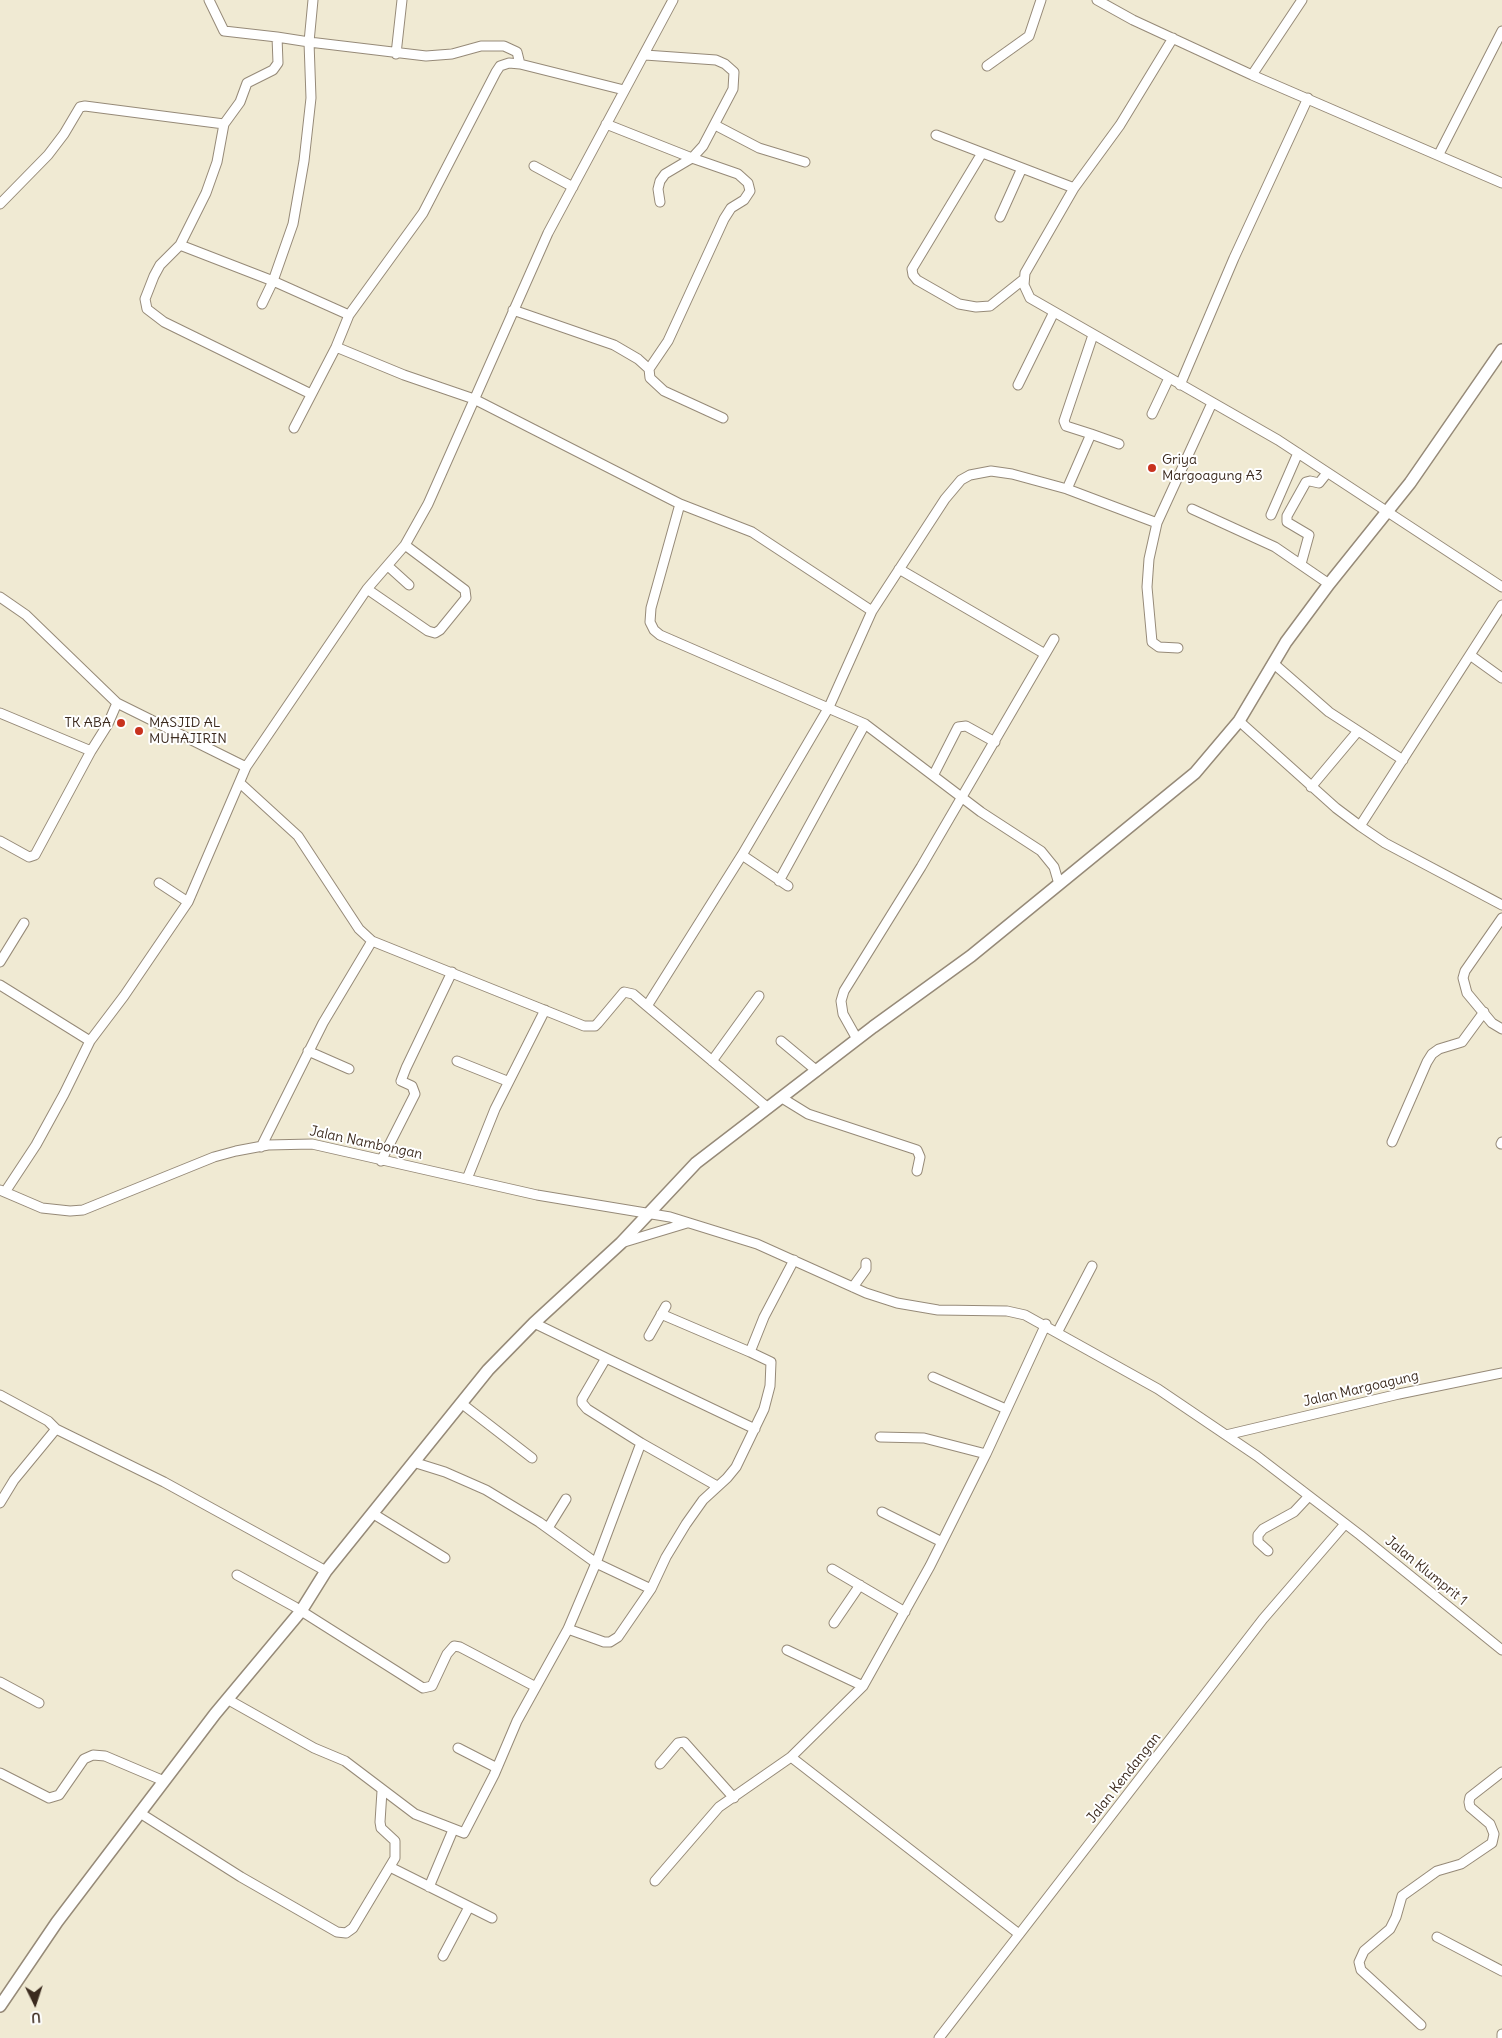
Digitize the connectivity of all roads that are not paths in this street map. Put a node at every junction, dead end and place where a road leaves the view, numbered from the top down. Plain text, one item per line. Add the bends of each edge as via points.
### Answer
1 (209, 0) edge
2 (313, 0) edge
3 (402, 0) edge
4 (673, 0) edge
5 (1041, 0) edge
6 (1097, 0) edge
7 (1290, 0) edge
8 (1300, 4) edge
9 (1502, 32) edge
10 (277, 37) junction
11 (1173, 38) junction
12 (309, 42) junction
13 (396, 54) junction
14 (645, 55) junction
15 (520, 64) junction
16 (987, 66) dead end
17 (1252, 75) junction
18 (624, 90) junction
19 (1308, 98) junction
20 (224, 124) junction
21 (606, 124) junction
22 (715, 125) junction
23 (936, 135) dead end
24 (982, 153) junction
25 (1439, 154) junction
26 (692, 158) junction
27 (805, 162) dead end
28 (534, 166) dead end
29 (1022, 168) junction
30 (1502, 183) edge
31 (573, 187) junction
32 (1074, 188) junction
33 (660, 202) dead end
34 (0, 204) edge
35 (1000, 217) dead end
36 (180, 245) junction
37 (1024, 279) junction
38 (273, 282) junction
39 (262, 304) dead end
40 (513, 310) junction
41 (1054, 312) junction
42 (349, 315) junction
43 (1093, 335) junction
44 (336, 346) junction
45 (1502, 350) edge
46 (649, 369) junction
47 (1169, 378) junction
48 (1180, 384) junction
49 (1018, 385) dead end
50 (311, 394) junction
51 (474, 399) junction
52 (1212, 403) junction
53 (1152, 414) dead end
54 (724, 418) dead end
55 (294, 428) dead end
56 (1091, 434) junction
57 (1119, 444) dead end
58 (1298, 453) junction
59 (1327, 473) junction
60 (1067, 489) junction
61 (680, 504) junction
62 (1192, 510) dead end
63 (1386, 513) junction
64 (1271, 515) dead end
65 (1157, 523) junction
66 (405, 545) junction
67 (1301, 564) junction
68 (388, 566) junction
69 (899, 569) junction
70 (408, 584) dead end
71 (1329, 584) junction
72 (1502, 587) edge
73 (367, 589) junction
74 (0, 597) edge
75 (1502, 605) edge
76 (872, 611) junction
77 (1054, 638) dead end
78 (1178, 648) dead end
79 (1046, 654) junction
80 (1470, 655) junction
81 (1273, 663) junction
82 (1502, 678) edge
83 (117, 703) junction
84 (829, 707) junction
85 (0, 713) edge
86 (1239, 721) junction
87 (865, 724) junction
88 (1358, 731) junction
89 (994, 742) junction
90 (91, 751) junction
91 (1403, 760) junction
92 (246, 766) junction
93 (934, 774) junction
94 (240, 784) junction
95 (1312, 787) junction
96 (963, 796) junction
97 (1360, 826) junction
98 (0, 841) edge
99 (742, 855) junction
100 (1060, 879) junction
101 (779, 881) junction
102 (159, 883) dead end
103 (788, 886) dead end
104 (188, 902) junction
105 (1502, 905) edge
106 (1502, 918) edge
107 (24, 923) dead end
108 (372, 941) junction
109 (0, 962) edge
110 (452, 972) junction
111 (0, 985) edge
112 (759, 996) dead end
113 (647, 1006) junction
114 (545, 1010) junction
115 (1484, 1012) junction
116 (1502, 1028) edge
117 (857, 1039) junction
118 (90, 1041) junction
119 (781, 1042) dead end
120 (308, 1051) junction
121 (712, 1061) junction
122 (457, 1062) dead end
123 (349, 1069) dead end
124 (817, 1071) junction
125 (507, 1081) junction
126 (782, 1098) junction
127 (768, 1108) junction
128 (1392, 1142) dead end
129 (261, 1147) junction
130 (381, 1161) junction
131 (917, 1171) dead end
132 (468, 1178) junction
133 (2, 1191) edge
134 (648, 1212) junction
135 (687, 1223) junction
136 (621, 1243) junction
137 (794, 1260) junction
138 (866, 1263) dead end
139 (1092, 1266) dead end
140 (854, 1287) junction
141 (534, 1323) junction
142 (1046, 1324) junction
143 (1058, 1331) junction
144 (649, 1336) dead end
145 (750, 1352) junction
146 (606, 1358) junction
147 (1502, 1373) edge
148 (933, 1377) dead end
149 (0, 1395) edge
150 (461, 1403) junction
151 (1006, 1409) junction
152 (56, 1429) junction
153 (755, 1430) junction
154 (1226, 1435) junction
155 (880, 1437) dead end
156 (641, 1443) junction
157 (986, 1454) junction
158 (532, 1458) dead end
159 (413, 1462) junction
160 (717, 1486) junction
161 (1309, 1496) junction
162 (566, 1499) dead end
163 (0, 1503) edge
164 (882, 1512) dead end
165 (372, 1513) junction
166 (1345, 1524) junction
167 (548, 1528) junction
168 (942, 1542) junction
169 (1268, 1551) dead end
170 (445, 1558) dead end
171 (596, 1563) junction
172 (832, 1569) dead end
173 (326, 1571) junction
174 (237, 1575) dead end
175 (860, 1585) junction
176 (651, 1589) junction
177 (300, 1611) junction
178 (905, 1612) junction
179 (834, 1623) dead end
180 (568, 1629) junction
181 (787, 1650) dead end
182 (1502, 1650) edge
183 (0, 1682) edge
184 (863, 1686) junction
185 (536, 1687) junction
186 (227, 1699) junction
187 (39, 1703) dead end
188 (458, 1748) dead end
189 (791, 1757) junction
190 (660, 1764) dead end
191 (497, 1768) junction
192 (1502, 1772) edge
193 (0, 1773) edge
194 (164, 1781) junction
195 (382, 1791) junction
196 (734, 1798) junction
197 (140, 1812) junction
198 (453, 1830) junction
199 (390, 1867) junction
200 (655, 1881) dead end
201 (429, 1887) junction
202 (469, 1907) junction
203 (492, 1918) dead end
204 (1019, 1934) junction
205 (1437, 1937) dead end
206 (443, 1956) dead end
207 (1502, 1971) edge
208 (0, 2006) edge
209 (1421, 2025) dead end
210 (1502, 2034) edge
211 (939, 2038) edge
212 (1502, 2038) edge

1 - 10 street via 224,31
2 - 12 street
3 - 13 street
4 - 14 street
5 - 16 street via 1029,36
6 - 11 street
7 - 8 street
8 - 17 street
9 - 25 street
10 - 12 street
10 - 20 street via 277,66 247,83 240,102
11 - 17 street
11 - 32 street via 1120,125
12 - 13 street
12 - 38 street via 311,98 304,162 293,224
13 - 15 street via 440,56 492,45 509,47 516,52
14 - 18 street
14 - 22 street via 716,60 734,72 733,89
15 - 18 street
15 - 42 street via 500,66 423,213
17 - 19 street
18 - 21 street
19 - 25 street
19 - 48 street
20 - 34 street via 80,107 48,155
20 - 36 street via 217,162 206,193
21 - 26 street
21 - 31 street
22 - 26 street
22 - 27 street via 759,148
23 - 24 street
24 - 29 street
24 - 37 street via 912,269 913,275 959,304 976,307 990,306
25 - 30 street
26 - 33 street via 665,174 658,188
26 - 46 street via 738,174 748,183 750,191 724,219 668,341
28 - 31 street
29 - 32 street
29 - 35 street
31 - 40 street
32 - 37 street
36 - 38 street
36 - 50 street via 154,276 145,299 146,309 164,322
37 - 41 street via 1030,298
38 - 39 street
38 - 42 street
40 - 46 street via 614,345
40 - 51 street
41 - 43 street
41 - 49 street
42 - 44 street
43 - 47 street
43 - 56 street via 1064,421 1066,426
44 - 50 street
44 - 51 street via 404,375
45 - 63 street
46 - 54 street via 650,378 664,392
47 - 48 street
47 - 53 street
48 - 52 street
50 - 55 street
51 - 61 street
51 - 66 street via 428,504
52 - 58 street
52 - 65 street
56 - 57 street
56 - 60 street
58 - 59 street
58 - 64 street
59 - 63 street
59 - 67 street via 1319,483 1306,482 1287,516 1287,522 1309,535
60 - 65 street
60 - 69 street via 1012,474 991,471 970,475 960,480 945,499
61 - 76 street via 752,532
61 - 84 street via 651,608 650,622 654,630
62 - 67 street via 1262,540
63 - 71 street
63 - 72 street
65 - 78 street via 1148,567 1150,634 1155,645
66 - 68 street
66 - 73 street via 465,590 466,598 440,630 435,633 428,631
67 - 71 street
68 - 70 street
68 - 73 street
69 - 76 street
69 - 79 street
71 - 81 street
73 - 92 street
74 - 83 street via 26,615
75 - 80 street
76 - 84 street
77 - 79 street
79 - 89 street
80 - 82 street
80 - 91 street
81 - 86 street
81 - 88 street via 1324,708
83 - 90 street
83 - 92 street
84 - 87 street
84 - 99 street
85 - 90 street
86 - 95 street
86 - 100 street via 1195,773
87 - 93 street
87 - 101 street
88 - 91 street
88 - 95 street
89 - 93 street via 966,726 960,726
89 - 96 street
90 - 98 street via 34,855 29,857
91 - 97 street
92 - 94 street
93 - 96 street
94 - 104 street
94 - 108 street via 298,836 359,929
95 - 97 street
96 - 100 street via 981,812 1041,851 1051,861
96 - 117 street via 844,991 841,1000 843,1014
97 - 105 street
99 - 101 street
99 - 113 street
100 - 117 street via 971,956
101 - 103 street
102 - 104 street
104 - 118 street
106 - 115 street via 1463,978 1467,992
107 - 109 street
108 - 110 street
108 - 120 street
110 - 114 street
110 - 130 street via 406,1068 402,1081 414,1088 415,1094
111 - 118 street
112 - 121 street
113 - 114 street via 633,994 624,992 598,1024 590,1027
113 - 121 street
114 - 125 street
115 - 116 street via 1492,1023
115 - 128 street via 1462,1042 1439,1048 1426,1062
117 - 124 street
118 - 133 street via 36,1146
119 - 124 street
120 - 123 street
120 - 129 street
121 - 127 street
122 - 125 street
124 - 126 street
125 - 132 street
126 - 127 street
126 - 131 street via 808,1114 917,1150 920,1157
127 - 134 street via 696,1164
129 - 130 street, Jalan Nambongan via 312,1144
129 - 133 street, Jalan Nambongan via 214,1157 83,1210 42,1208
130 - 132 street, Jalan Nambongan
132 - 134 street, Jalan Nambongan via 537,1195
134 - 135 street, Jalan Nambongan
134 - 136 street
135 - 136 street
135 - 137 street, Jalan Nambongan via 757,1244
136 - 141 street
137 - 140 street, Jalan Nambongan
137 - 145 street
138 - 140 street via 866,1269
139 - 143 street
140 - 142 street, Jalan Nambongan via 920,1308 1007,1311
141 - 146 street
141 - 150 street
142 - 143 street, Jalan Klumprit 1
142 - 151 street
143 - 154 street, Jalan Klumprit 1 via 1158,1389
144 - 145 street via 663,1310
145 - 153 street via 772,1363 770,1386
146 - 153 street
146 - 156 street via 582,1403
147 - 154 street, Jalan Margoagung
148 - 151 street
149 - 152 street via 48,1421
150 - 158 street
150 - 159 street
151 - 157 street
152 - 163 street via 14,1480
152 - 173 street via 164,1482
153 - 160 street via 733,1473
154 - 161 street, Jalan Klumprit 1
155 - 157 street via 924,1438
156 - 160 street
156 - 171 street
157 - 168 street
159 - 165 street
159 - 167 street via 486,1490
160 - 176 street via 686,1524
161 - 166 street, Jalan Klumprit 1
161 - 169 street via 1294,1512 1258,1535 1258,1542
162 - 167 street
164 - 168 street
165 - 170 street
165 - 173 street
166 - 182 street, Jalan Klumprit 1
166 - 204 street, Jalan Kendangan via 1262,1619
167 - 171 street
168 - 178 street
171 - 176 street
171 - 180 street
172 - 175 street
173 - 177 street
174 - 177 street
175 - 178 street
175 - 179 street
176 - 180 street via 623,1633 614,1640 591,1639
177 - 185 street via 423,1688 432,1686 454,1646
177 - 186 street
178 - 184 street
180 - 185 street
181 - 184 street
183 - 187 street
184 - 189 street
185 - 191 street
186 - 194 street
186 - 195 street via 314,1748 345,1761
188 - 191 street
189 - 196 street
189 - 204 street
190 - 196 street via 678,1743 684,1742
191 - 198 street via 464,1833
192 - 209 street via 1470,1797 1469,1802 1470,1808 1490,1824 1494,1834 1492,1843 1461,1864 1437,1871 1402,1896 1390,1929 1364,1951 1359,1962 1361,1970
193 - 194 street via 50,1798 59,1794 84,1759 93,1755 105,1756
194 - 197 street
195 - 198 street via 415,1814
195 - 199 street via 381,1828 397,1847 396,1858
196 - 200 street via 719,1807
197 - 199 street via 241,1877 337,1932 353,1928
197 - 208 street via 57,1922
198 - 201 street
199 - 201 street
201 - 202 street
202 - 203 street
202 - 206 street
204 - 211 street, Jalan Kendangan
205 - 207 street
210 - 212 street

